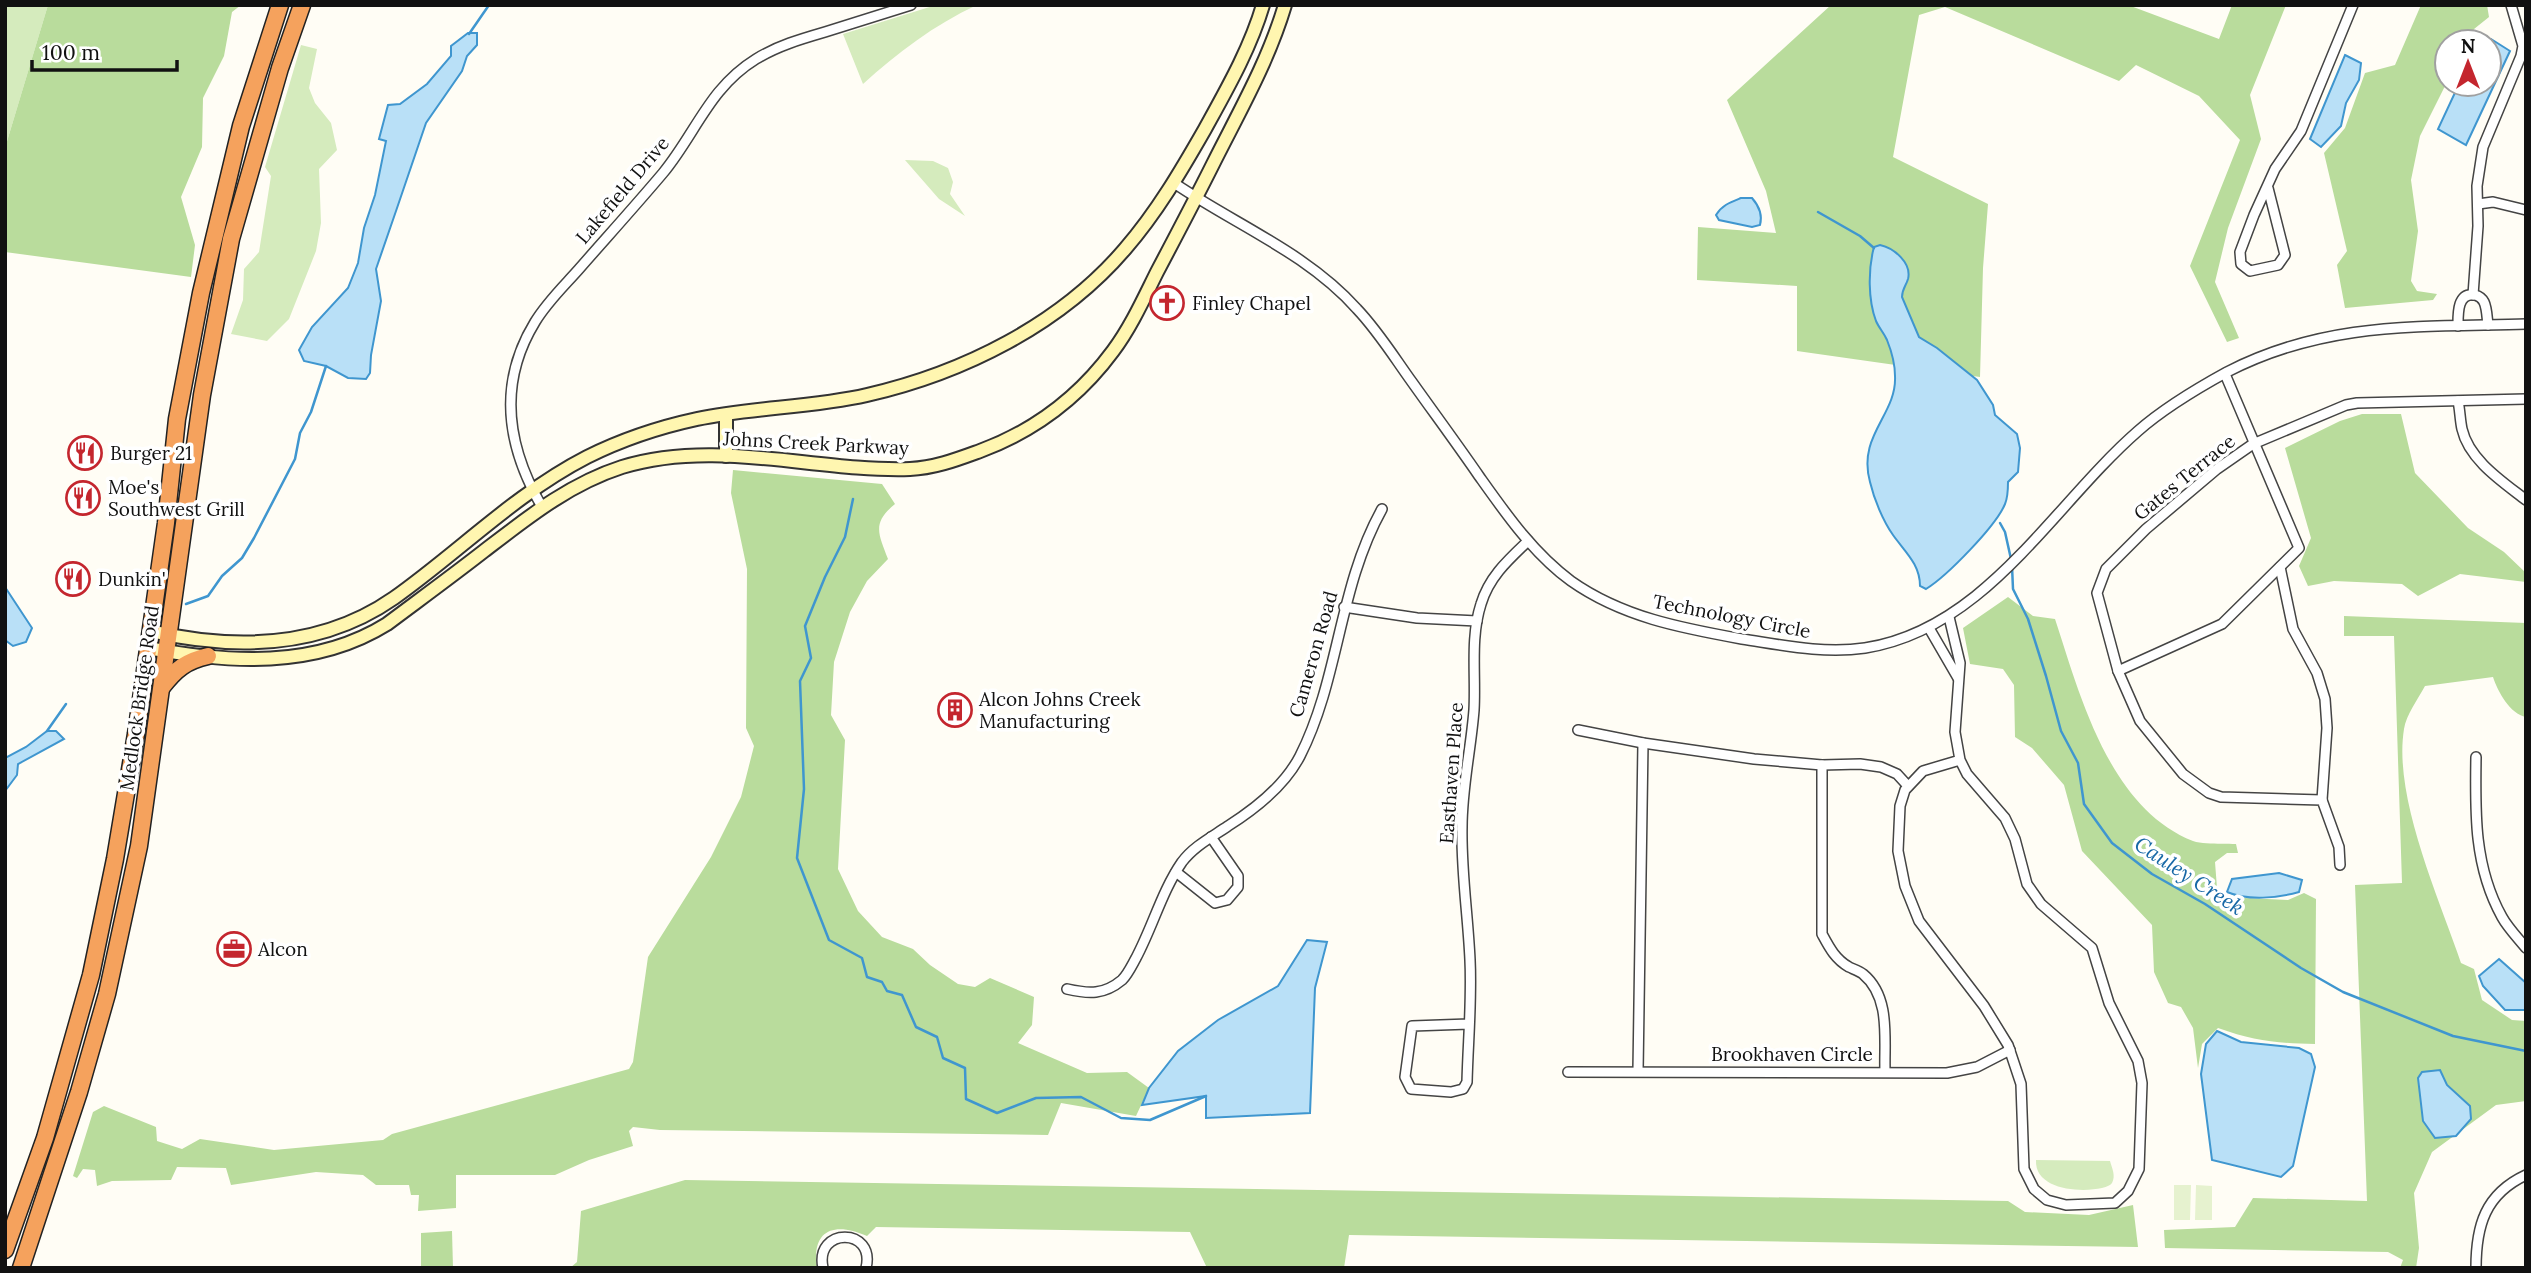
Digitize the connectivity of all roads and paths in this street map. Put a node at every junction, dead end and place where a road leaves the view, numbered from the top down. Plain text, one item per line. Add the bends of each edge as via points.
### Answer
1 (280, 5) edge
2 (302, 5) edge
3 (911, 5) edge
4 (1263, 5) edge
5 (1285, 5) edge
6 (2353, 5) edge
7 (2511, 5) edge
8 (1174, 183) junction
9 (2268, 188) junction
10 (1196, 198) junction
11 (2478, 204) junction
12 (2526, 210) edge
13 (2473, 295) junction
14 (2526, 324) edge
15 (2488, 325) junction
16 (2458, 326) junction
17 (2225, 374) junction
18 (2526, 399) edge
19 (2458, 401) junction
20 (726, 415) junction
21 (2253, 444) junction
22 (726, 456) junction
23 (531, 489) junction
24 (2526, 500) edge
25 (542, 508) junction
26 (1382, 509) dead end
27 (1528, 541) junction
28 (2280, 567) junction
29 (1344, 607) junction
30 (1949, 617) junction
31 (1477, 621) junction
32 (1929, 628) junction
33 (149, 639) junction
34 (167, 643) junction
35 (1958, 652) junction
36 (208, 656) junction
37 (1946, 657) junction
38 (2118, 671) junction
39 (1959, 679) junction
40 (161, 689) junction
41 (1578, 730) dead end
42 (1643, 743) junction
43 (2476, 757) dead end
44 (1960, 760) junction
45 (1822, 765) junction
46 (1908, 786) junction
47 (2322, 800) junction
48 (1211, 837) junction
49 (2340, 865) dead end
50 (1177, 872) junction
51 (2526, 948) edge
52 (1068, 989) dead end
53 (1469, 1024) junction
54 (2010, 1050) junction
55 (1885, 1071) junction
56 (1568, 1072) dead end
57 (1638, 1072) junction
58 (2526, 1175) edge
59 (7, 1243) edge
60 (20, 1268) edge
61 (823, 1268) edge
62 (866, 1268) edge
63 (2476, 1268) edge

1 - 33 highway, Medlock Bridge Road via 241,126 201,293 177,419
2 - 34 highway, Medlock Bridge Road via 231,239 202,395
3 - 23 street, Lakefield Drive via 782,45 731,77 705,106 664,171 548,305 525,341 511,398 513,435
4 - 8 street, Johns Creek Parkway via 1230,83
5 - 10 street, Johns Creek Parkway via 1261,71
6 - 9 street via 2301,131
7 - 11 street via 2523,46 2483,147
8 - 10 street, Technology Circle
8 - 20 street, Johns Creek Parkway via 1125,249 1070,302 976,359 866,396
9 - 9 street via 2240,252 2241,264 2250,271 2278,265 2285,255
10 - 22 street, Johns Creek Parkway via 1115,349 1067,401 1012,439 951,462 915,469
10 - 27 street, Technology Circle via 1301,259 1358,309
11 - 12 street via 2493,202
11 - 13 street
13 - 15 street via 2484,303
13 - 16 street via 2461,301
14 - 15 street, Technology Circle
15 - 16 street, Technology Circle
16 - 17 street, Technology Circle via 2370,329 2321,337 2274,351
17 - 21 street
17 - 30 street, Technology Circle via 2137,432 2011,563
18 - 19 street, Gates Terrace
19 - 21 street, Gates Terrace via 2357,402
19 - 24 street via 2468,443 2488,470
20 - 22 street
20 - 23 street, Johns Creek Parkway via 698,418 615,445
21 - 28 street via 2299,548
21 - 38 street, Gates Terrace via 2146,529 2106,569 2097,593
22 - 25 street, Johns Creek Parkway via 691,455 625,467 575,487
23 - 25 street, Lakefield Drive
23 - 34 street, Johns Creek Parkway via 392,600 327,631 295,640 242,644
25 - 36 street, Johns Creek Parkway via 367,636 299,656
26 - 29 street, Cameron Road via 1367,537
27 - 31 street, Easthaven Place via 1498,570
27 - 32 street, Technology Circle via 1570,580 1611,605 1683,628 1819,650 1870,647
28 - 38 street via 2222,624
28 - 47 street via 2293,629 2317,673 2325,699
29 - 31 street
29 - 48 street, Cameron Road via 1323,699 1299,758 1270,795
30 - 32 street, Technology Circle
30 - 35 street
31 - 53 street, Easthaven Place via 1472,741 1462,824
32 - 37 street
33 - 34 street, Johns Creek Parkway
33 - 59 highway, Medlock Bridge Road via 115,859 91,975 45,1138
34 - 36 street, Johns Creek Parkway
34 - 40 highway, Medlock Bridge Road
35 - 37 street
35 - 39 street
36 - 40 highway via 182,665
37 - 39 street
38 - 47 street via 2140,720 2183,774 2209,793
39 - 44 street via 1955,732
40 - 60 highway, Medlock Bridge Road via 139,846 107,994
41 - 42 street
42 - 45 street
42 - 57 street
43 - 51 street via 2475,832 2480,855 2490,893
44 - 46 street via 1923,771
44 - 54 street via 2005,818 2027,884 2041,904 2092,948 2109,1003 2138,1061 2142,1083 2139,1169 2128,1191 2115,1203 2066,1205 2047,1200 2034,1189 2024,1169 2021,1084
45 - 46 street via 1881,767 1898,774
45 - 55 street via 1822,934 1834,956 1861,972 1880,996
46 - 54 street via 1900,806 1898,851 1905,886 1919,921 1984,1006
47 - 49 street via 2339,846
48 - 50 street, Cameron Road
48 - 50 street via 1238,876 1238,887 1227,900 1215,904
50 - 52 street, Cameron Road via 1125,978 1108,990 1090,994
53 - 53 street, Easthaven Place via 1463,1090 1411,1089 1405,1077 1412,1027
54 - 55 street, Brookhaven Circle via 1959,1072
55 - 57 street, Brookhaven Circle
56 - 57 street, Brookhaven Circle
58 - 63 street via 2502,1190 2486,1209 2479,1226
61 - 62 street via 827,1245 845,1237 862,1244 868,1256

